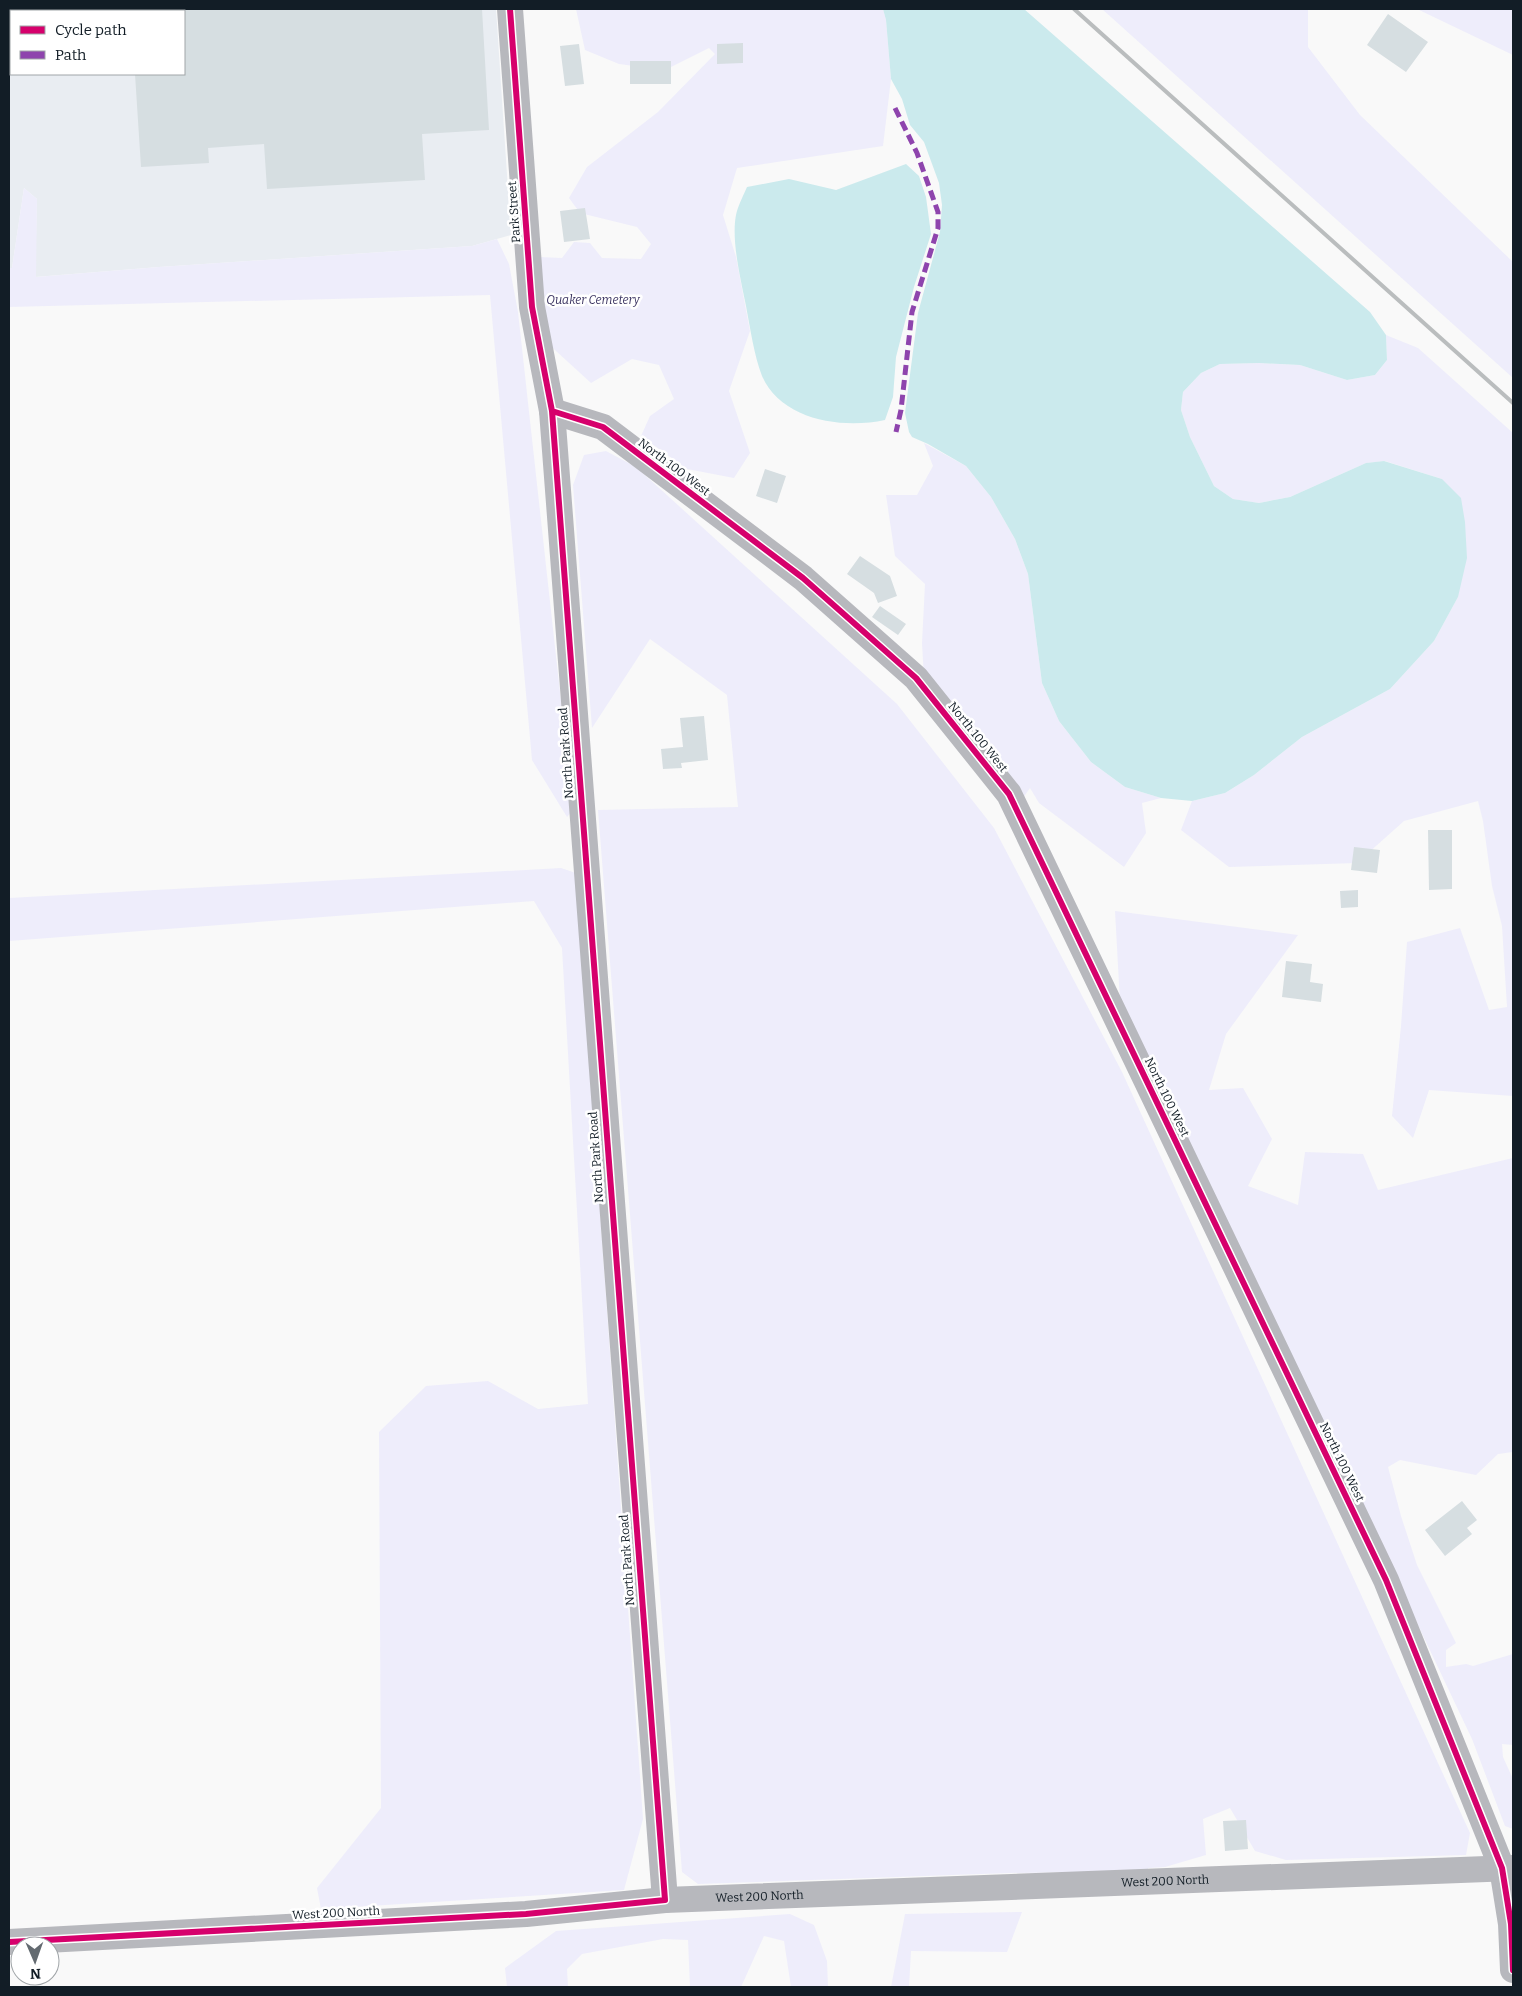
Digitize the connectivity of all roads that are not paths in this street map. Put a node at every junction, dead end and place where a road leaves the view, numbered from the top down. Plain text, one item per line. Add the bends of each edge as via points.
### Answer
1 (510, 9) edge
2 (552, 411) junction
3 (1508, 1868) edge
4 (665, 1900) junction
5 (9, 1942) edge
6 (1513, 1970) edge

1 - 2 street, Park Street via 532,307
2 - 3 street, North 100 West via 603,427 803,578 916,678 1009,794 1386,1580
2 - 4 street, North Park Road
3 - 4 street, West 200 North
3 - 6 street, North 100 West
4 - 5 street, West 200 North via 526,1914

